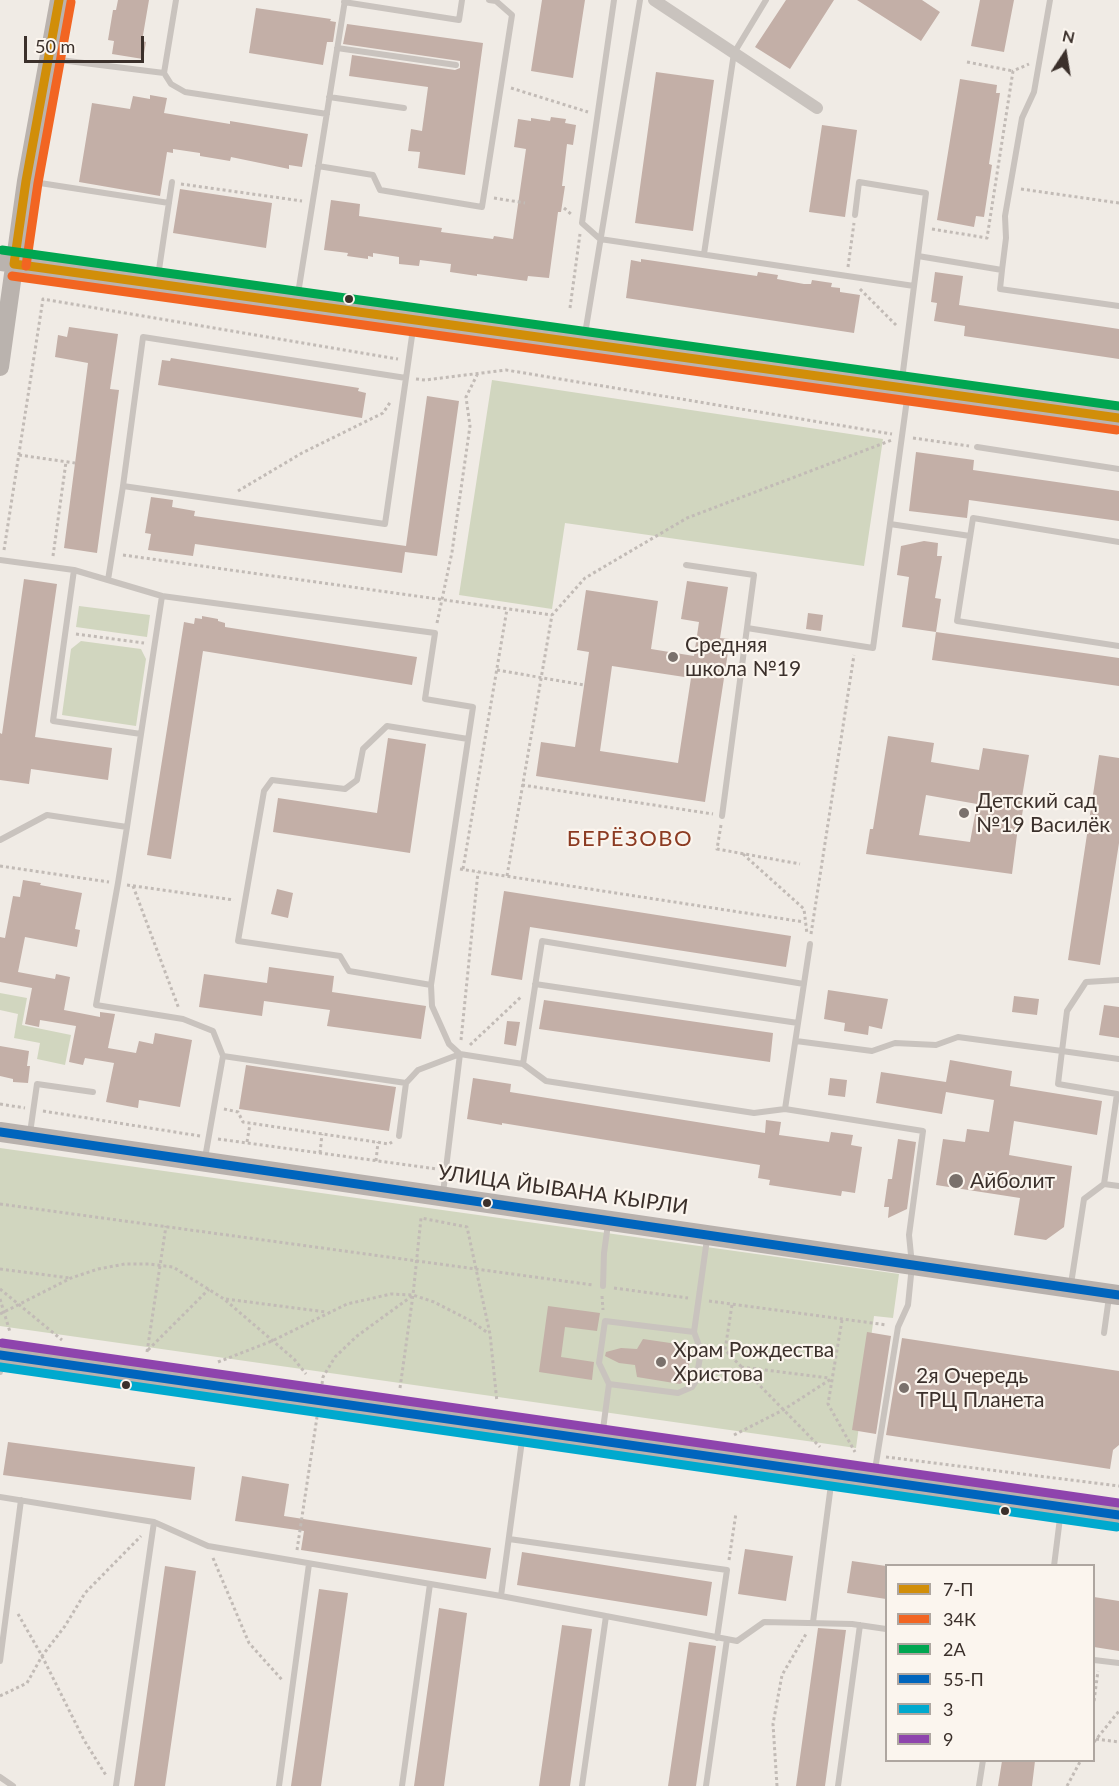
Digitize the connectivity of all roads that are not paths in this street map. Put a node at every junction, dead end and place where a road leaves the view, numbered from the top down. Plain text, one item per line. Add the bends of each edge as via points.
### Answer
1 (59, 0) edge
2 (176, 0) edge
3 (462, 0) edge
4 (489, 0) edge
5 (614, 0) edge
6 (640, 0) edge
7 (654, 0) edge
8 (766, 0) edge
9 (1050, 0) edge
10 (345, 1) edge
11 (337, 48) junction
12 (734, 53) junction
13 (47, 58) junction
14 (456, 65) dead end
15 (164, 74) junction
16 (329, 97) junction
17 (404, 108) dead end
18 (817, 108) dead end
19 (327, 114) junction
20 (318, 165) junction
21 (26, 181) junction
22 (172, 183) road end
23 (169, 203) junction
24 (855, 215) road end
25 (600, 239) junction
26 (704, 254) junction
27 (918, 256) junction
28 (7, 263) edge
29 (1002, 270) junction
30 (157, 284) junction
31 (914, 286) junction
32 (296, 303) junction
33 (1119, 306) edge
34 (414, 320) junction
35 (584, 344) junction
36 (0, 368) edge
37 (406, 378) junction
38 (905, 388) junction
39 (1119, 418) edge
40 (977, 447) road end
41 (1119, 469) edge
42 (123, 486) junction
43 (890, 524) junction
44 (970, 537) junction
45 (1119, 542) edge
46 (1, 560) edge
47 (686, 565) dead end
48 (74, 570) junction
49 (108, 580) junction
50 (162, 596) junction
51 (747, 628) junction
52 (1119, 646) edge
53 (141, 734) junction
54 (468, 739) junction
55 (722, 816) road end
56 (127, 826) junction
57 (0, 840) edge
58 (810, 944) road end
59 (1119, 978) edge
60 (535, 984) junction
61 (804, 984) junction
62 (431, 986) junction
63 (798, 1023) junction
64 (796, 1041) junction
65 (1062, 1051) junction
66 (460, 1054) junction
67 (223, 1056) junction
68 (1119, 1059) edge
69 (523, 1064) junction
70 (406, 1083) junction
71 (93, 1092) dead end
72 (785, 1109) junction
73 (0, 1132) edge
74 (29, 1136) junction
75 (399, 1136) road end
76 (204, 1162) junction
77 (1104, 1184) junction
78 (1119, 1186) edge
79 (442, 1197) junction
80 (608, 1221) junction
81 (707, 1235) junction
82 (912, 1265) junction
83 (603, 1287) road end
84 (1070, 1288) junction
85 (1114, 1294) edge
86 (694, 1332) junction
87 (1104, 1333) dead end
88 (1, 1361) edge
89 (609, 1384) junction
90 (524, 1430) junction
91 (602, 1441) junction
92 (832, 1474) junction
93 (874, 1480) junction
94 (0, 1497) edge
95 (21, 1500) junction
96 (1062, 1507) junction
97 (1119, 1515) edge
98 (153, 1522) junction
99 (509, 1539) junction
100 (309, 1564) junction
101 (1054, 1564) edge
102 (430, 1584) junction
103 (501, 1596) junction
104 (606, 1616) junction
105 (813, 1622) junction
106 (860, 1625) junction
107 (885, 1629) edge
108 (717, 1638) junction
109 (727, 1639) junction
110 (1096, 1660) edge
111 (0, 1661) edge
112 (1119, 1663) edge
113 (983, 1762) edge
114 (0, 1777) edge
115 (13, 1786) edge
116 (114, 1786) edge
117 (279, 1786) edge
118 (402, 1786) edge
119 (582, 1786) edge
120 (706, 1786) edge
121 (838, 1786) edge
122 (979, 1786) edge

1 - 13 street
2 - 15 lane
3 - 10 lane via 459,20
4 - 20 lane via 512,15 483,207 380,190 373,175
5 - 25 lane via 582,223
6 - 25 lane
7 - 12 street
8 - 12 lane
9 - 29 lane via 1034,92 1022,118 1005,216
10 - 11 lane
11 - 14 lane
11 - 16 lane
12 - 18 street
12 - 26 lane
13 - 15 lane
13 - 21 street
15 - 19 lane via 184,92
16 - 17 lane
16 - 19 lane
19 - 20 lane
20 - 32 lane
21 - 23 lane
21 - 28 street
22 - 23 lane
23 - 30 lane
24 - 27 lane via 859,182 926,193
25 - 26 lane
25 - 35 lane
26 - 31 lane
27 - 29 lane
27 - 31 lane
28 - 30 street
28 - 36 street
29 - 33 lane via 1000,290
30 - 32 street
31 - 38 lane
32 - 34 street
34 - 35 street
34 - 37 lane
35 - 38 street
37 - 42 lane via 386,524
37 - 42 lane via 143,337
38 - 39 street
38 - 43 lane
40 - 41 lane
42 - 49 lane
43 - 44 lane
43 - 51 lane via 873,648
44 - 45 lane via 973,518
44 - 52 lane via 957,621
46 - 48 lane
47 - 51 lane via 754,575
48 - 49 lane
48 - 53 lane via 53,721
49 - 50 lane
50 - 53 lane
50 - 54 lane via 435,633 425,699 473,707
51 - 55 lane
53 - 56 lane
54 - 62 lane
54 - 62 lane via 387,726 363,749 357,780 345,789 272,780 264,791 238,941 340,956 350,971
56 - 57 lane via 47,815
56 - 67 lane via 96,1005 183,1019 213,1031
58 - 61 lane
59 - 65 lane via 1086,982 1067,1011
60 - 61 lane via 542,941
60 - 63 lane
60 - 69 lane
61 - 63 lane
62 - 66 lane via 432,1006 449,1044
63 - 64 lane
64 - 65 lane via 872,1051 895,1043 936,1046 958,1037
64 - 72 lane
65 - 68 lane
65 - 77 lane via 1058,1084 1117,1094
66 - 69 lane
66 - 70 lane via 418,1070
66 - 79 lane
67 - 70 lane
67 - 76 lane
69 - 72 lane via 546,1081 754,1113
70 - 75 lane
71 - 74 lane via 37,1084
72 - 82 lane via 922,1131 909,1235
73 - 74 main road, УЛИЦА ЙЫВАНА КЫРЛИ
74 - 76 main road, УЛИЦА ЙЫВАНА КЫРЛИ
76 - 79 main road, УЛИЦА ЙЫВАНА КЫРЛИ
77 - 78 lane
77 - 84 lane via 1084,1199
79 - 80 main road, УЛИЦА ЙЫВАНА КЫРЛИ
80 - 81 main road, УЛИЦА ЙЫВАНА КЫРЛИ
80 - 83 lane
81 - 82 main road, УЛИЦА ЙЫВАНА КЫРЛИ
81 - 86 lane
82 - 84 main road, УЛИЦА ЙЫВАНА КЫРЛИ
82 - 93 lane via 908,1305 898,1327
84 - 85 main road, УЛИЦА ЙЫВАНА КЫРЛИ
85 - 87 lane
86 - 89 lane via 701,1351 692,1387 678,1394
86 - 89 lane via 605,1321 599,1363
88 - 90 main road
89 - 91 lane
90 - 91 main road
90 - 99 lane
91 - 92 main road
92 - 93 main road
92 - 105 lane
93 - 96 main road
94 - 95 lane
95 - 98 lane
95 - 111 lane
96 - 97 main road
96 - 101 lane
98 - 100 lane via 208,1546
98 - 116 lane
99 - 103 lane
99 - 108 lane via 727,1570
100 - 102 lane
100 - 117 lane
102 - 103 lane
102 - 118 lane
103 - 104 lane
104 - 108 lane
104 - 119 lane
105 - 106 lane
105 - 109 lane via 764,1622 737,1641
106 - 107 lane
106 - 121 lane
108 - 109 lane
109 - 120 lane
110 - 112 lane
113 - 122 lane
114 - 115 lane

